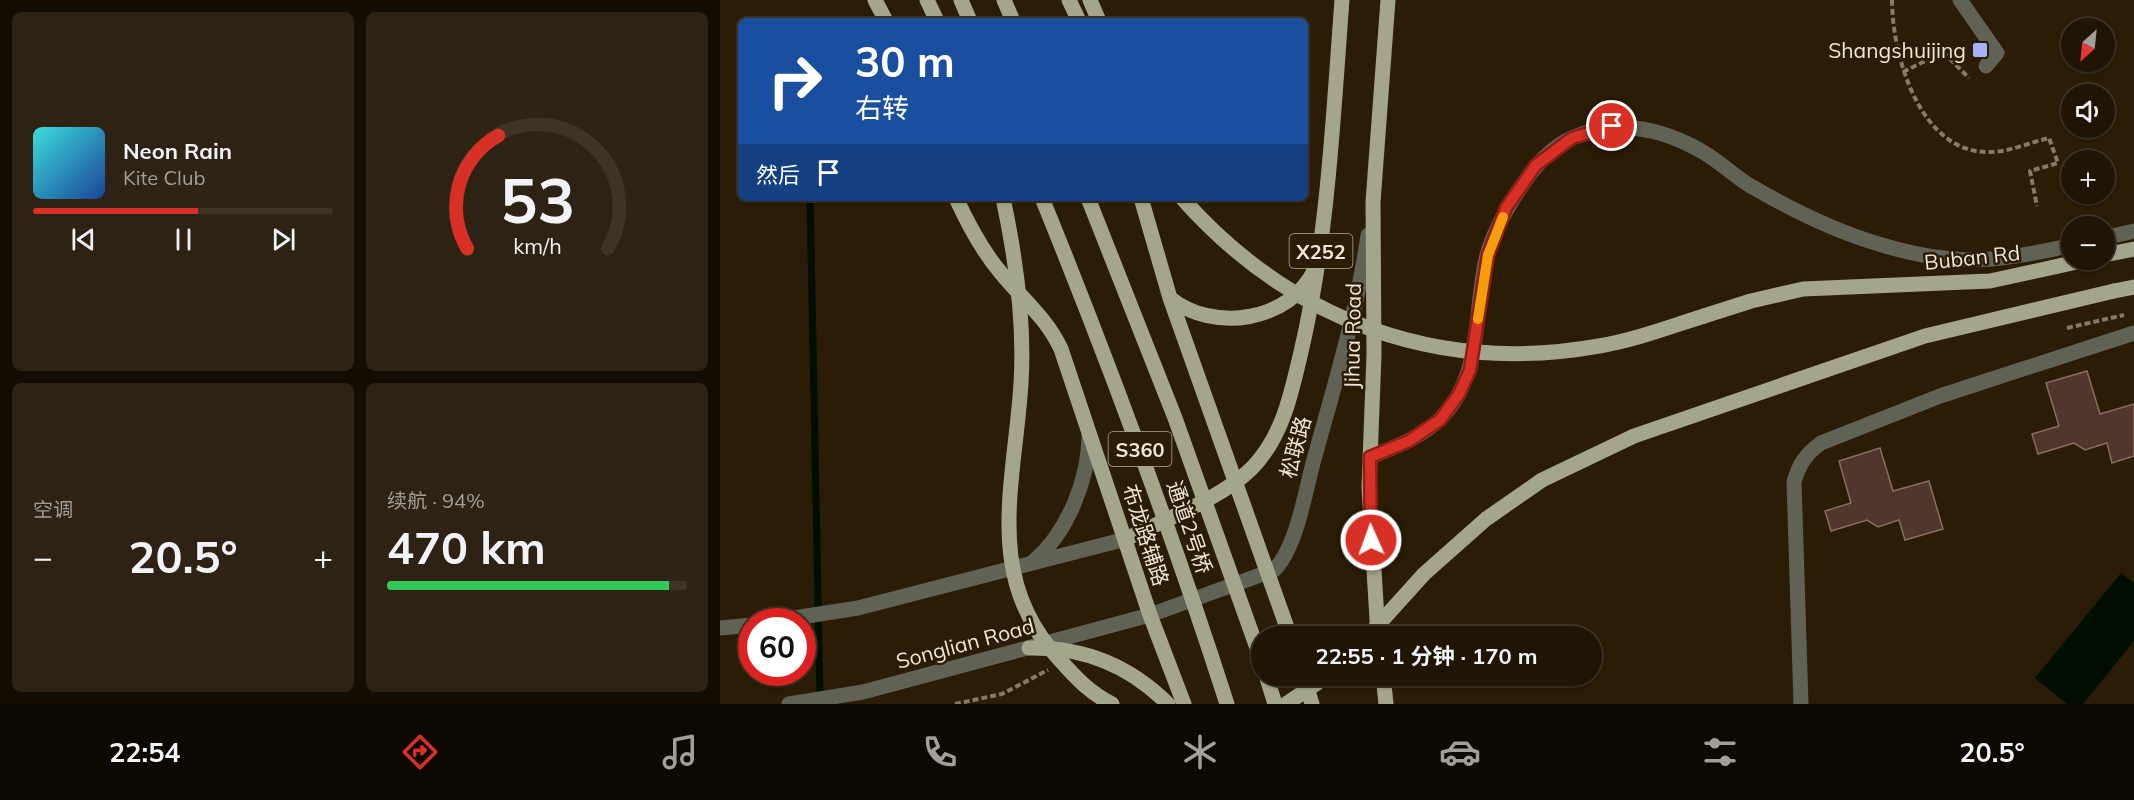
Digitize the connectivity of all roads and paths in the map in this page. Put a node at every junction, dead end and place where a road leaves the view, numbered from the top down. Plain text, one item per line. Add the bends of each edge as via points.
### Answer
1 (876, 0) edge
2 (927, 0) edge
3 (961, 0) edge
4 (1004, 0) edge
5 (1069, 0) edge
6 (1090, 0) edge
7 (1342, 0) edge
8 (1388, 0) edge
9 (1892, 0) edge
10 (1960, 0) edge
11 (885, 18) edge
12 (936, 18) edge
13 (969, 18) edge
14 (1012, 18) edge
15 (1078, 18) edge
16 (1098, 18) edge
17 (1986, 66) dead end
18 (1904, 72) junction
19 (1969, 78) dead end
20 (957, 201) edge
21 (1004, 201) edge
22 (1043, 201) edge
23 (1089, 201) edge
24 (1142, 201) edge
25 (1185, 201) edge
26 (1373, 202) junction
27 (2037, 206) dead end
28 (2134, 231) edge
29 (2115, 235) edge
30 (2061, 248) edge
31 (2134, 249) edge
32 (2115, 253) edge
33 (1320, 258) junction
34 (2061, 265) edge
35 (2134, 286) edge
36 (1170, 298) junction
37 (2109, 318) dead end
38 (2067, 328) dead end
39 (2134, 333) edge
40 (1089, 431) junction
41 (1370, 457) junction
42 (1237, 483) junction
43 (1126, 539) junction
44 (1031, 564) junction
45 (1269, 574) junction
46 (816, 615) edge
47 (1150, 615) junction
48 (738, 626) edge
49 (1287, 626) edge
50 (1377, 626) edge
51 (1377, 626) edge
52 (720, 628) edge
53 (1251, 631) edge
54 (1029, 648) junction
55 (1269, 686) edge
56 (1306, 686) edge
57 (1313, 686) edge
58 (1384, 686) edge
59 (789, 704) edge
60 (1112, 704) edge
61 (1168, 704) edge
62 (1184, 704) edge
63 (1227, 704) edge
64 (1275, 704) edge
65 (1286, 704) edge
66 (1312, 704) edge
67 (1386, 704) edge
68 (1801, 704) edge

1 - 11 main road
2 - 12 main road
3 - 13 main road
4 - 14 main road
5 - 15 main road
6 - 16 main road
7 - 33 main road, Jihua Road / X252
8 - 26 main road, Jihua Road / X252
9 - 18 path via 1892,29
10 - 17 street via 1997,53
18 - 19 path via 1942,52
18 - 27 path via 1931,123 1960,147 1990,152 2049,138 2058,162 2030,171
20 - 40 main road, 布龙路辅路 via 990,259 1054,334
21 - 60 main road, bridge via 1017,273 1022,349 1007,513 1014,575 1028,615 1052,652 1081,684
22 - 63 main road, 通道2号桥 / S360, bridge via 1127,411
23 - 53 main road, 通道2号桥 / S360, bridge via 1179,429
24 - 36 main road
25 - 34 main road, Buban Rd, bridge via 1248,262 1303,300 1371,331 1463,351 1534,354 1599,346 1803,289 1990,281
26 - 41 main road, Jihua Road / X252 via 1375,343
26 - 45 street, 松联路 via 1355,308 1303,500 1286,553
28 - 29 street
30 - 41 street via 1984,261 1919,255 1823,223 1749,185 1703,152 1655,130 1612,126 1572,138 1536,165 1506,208 1488,255 1470,370 1459,394 1440,420 1409,441
31 - 32 main road
33 - 36 main road via 1297,293 1263,314 1211,317 1188,310
33 - 42 main road, Jihua Road / X252 via 1287,408 1269,446
35 - 51 main road, bridge via 1925,336 1634,436 1542,480 1486,519 1424,574
36 - 42 main road
37 - 38 path
39 - 68 street via 1940,396 1821,442 1808,452 1794,482
40 - 43 main road, 布龙路辅路
40 - 44 street via 1086,464 1073,503 1048,549
41 - 50 main road, Jihua Road / X252
42 - 43 main road, Jihua Road / X252
42 - 45 main road
43 - 44 street
43 - 47 main road, 布龙路辅路
44 - 46 street via 858,609
45 - 47 street
45 - 49 main road
47 - 54 street, Songlian Road
47 - 62 main road, 布龙路辅路
48 - 52 street
54 - 59 street, Songlian Road via 863,692
54 - 61 main road via 1058,648 1107,660 1153,689
55 - 64 main road
56 - 66 main road
57 - 65 main road, bridge
58 - 67 main road

